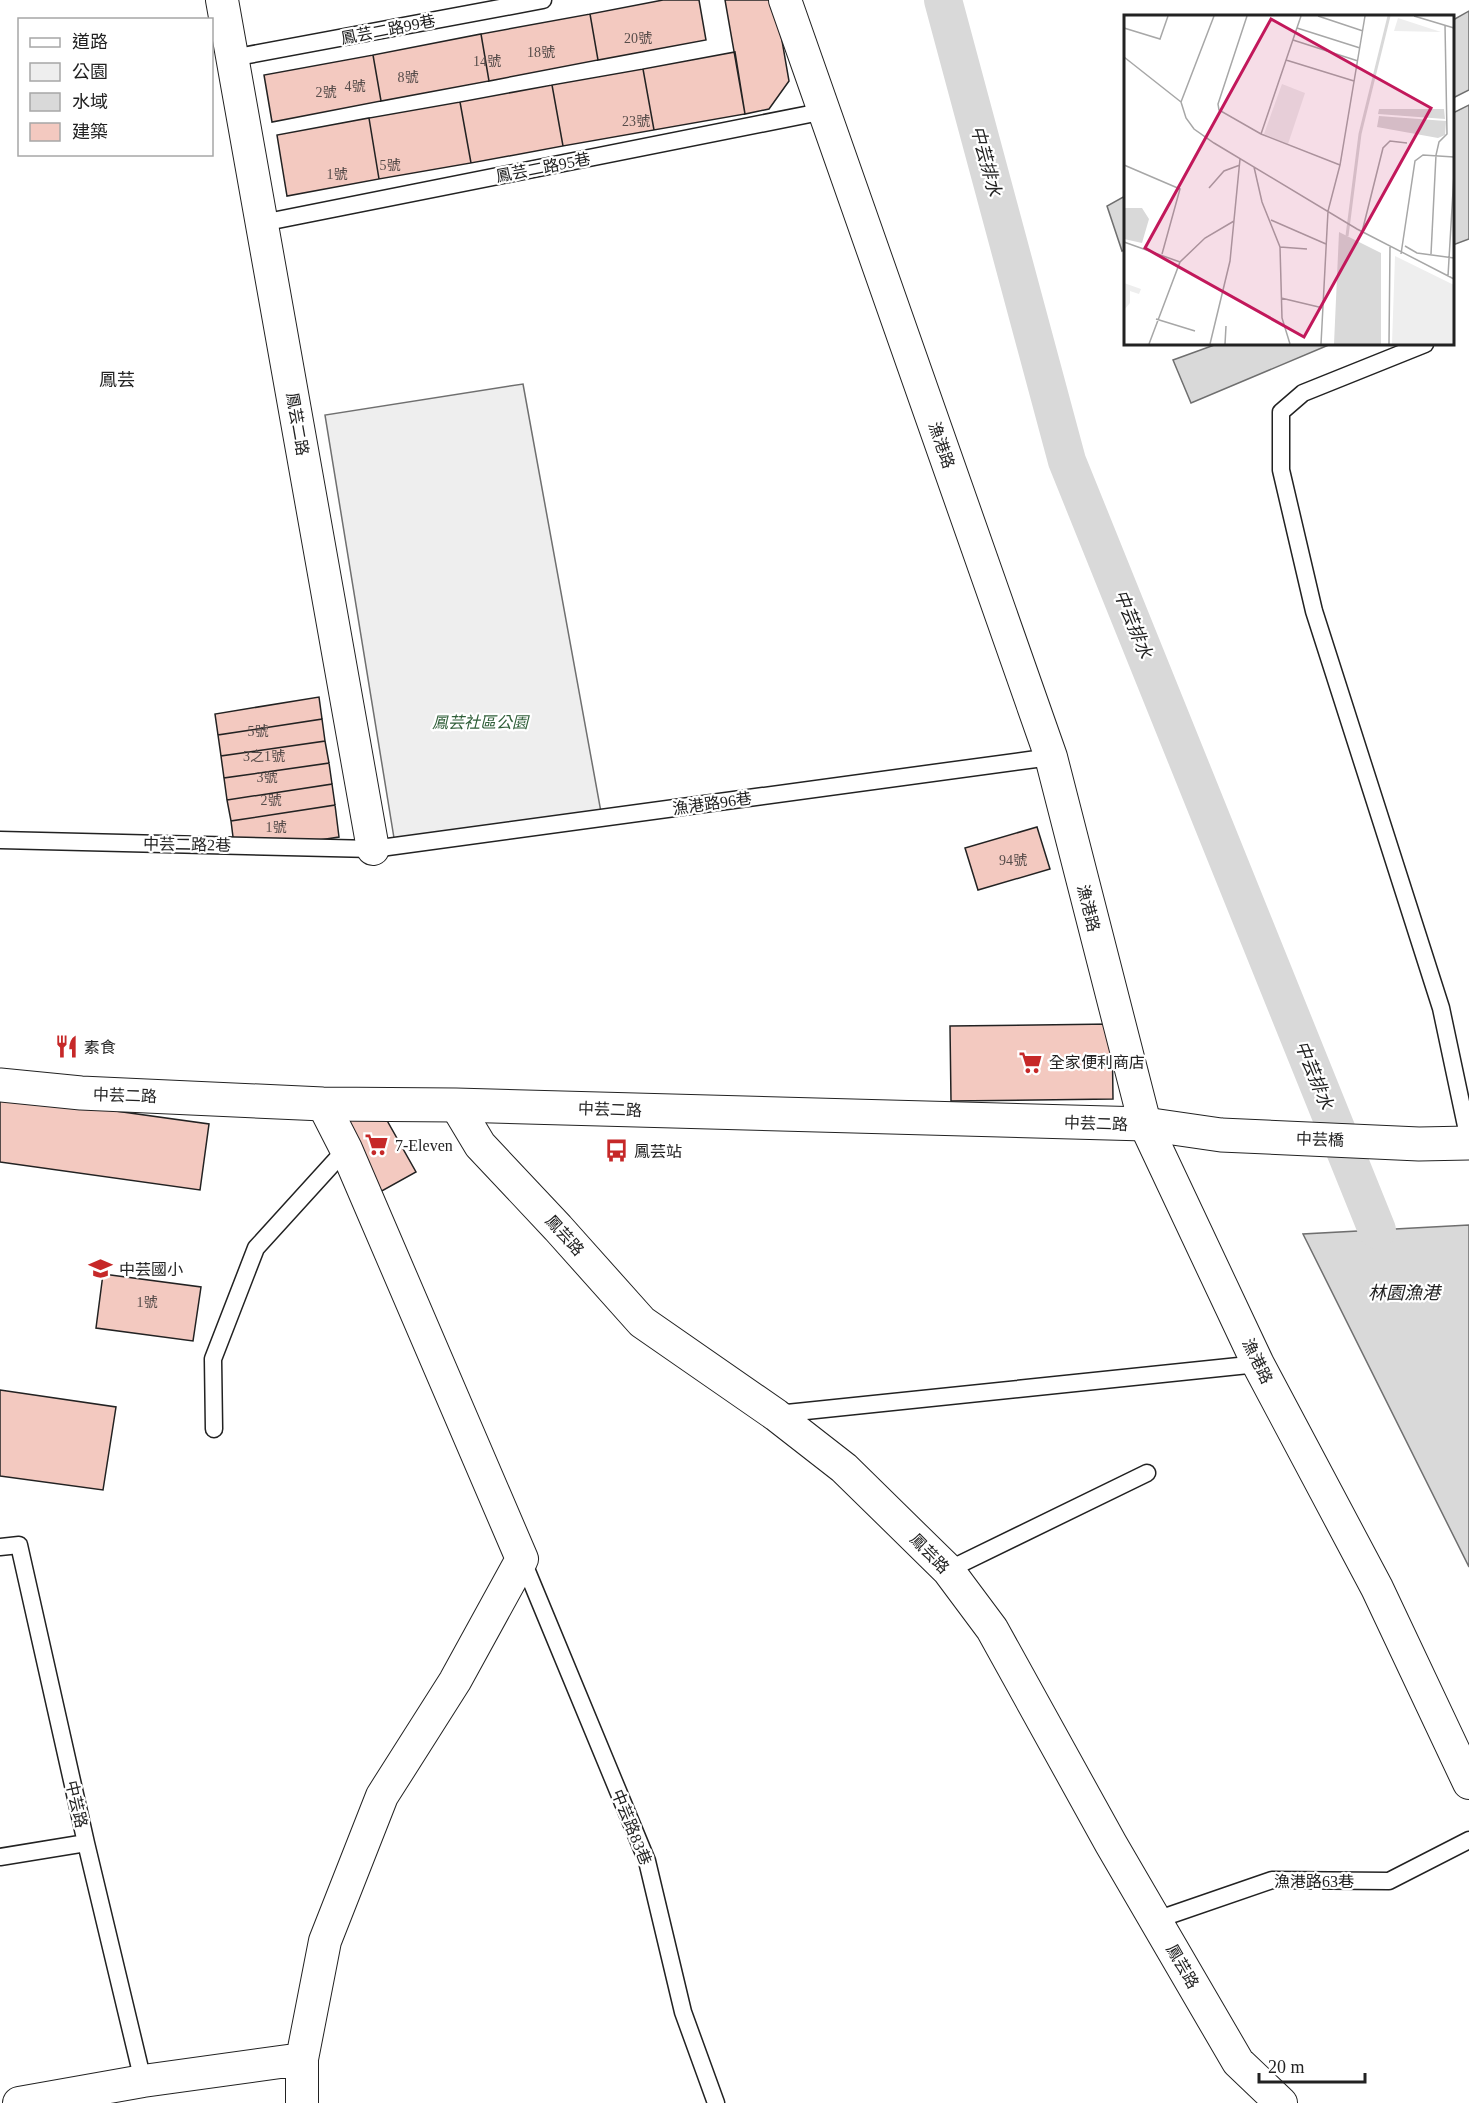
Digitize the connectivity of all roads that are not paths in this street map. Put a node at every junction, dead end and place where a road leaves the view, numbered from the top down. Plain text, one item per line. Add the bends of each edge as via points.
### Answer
1 (222, 0) edge
2 (543, 0) edge
3 (786, 0) edge
4 (232, 58) junction
5 (825, 111) junction
6 (262, 223) junction
7 (1423, 345) edge
8 (1051, 757) junction
9 (0, 840) edge
10 (373, 849) junction
11 (0, 1085) edge
12 (323, 1104) junction
13 (456, 1105) junction
14 (1145, 1124) junction
15 (1221, 1135) joint
16 (1469, 1142) edge
17 (346, 1149) junction
18 (1258, 1364) junction
19 (776, 1414) junction
20 (213, 1429) dead end
21 (1147, 1473) dead end
22 (0, 1547) edge
23 (522, 1559) junction
24 (948, 1570) junction
25 (1469, 1783) edge
26 (1469, 1840) edge
27 (86, 1843) junction
28 (0, 1857) edge
29 (1156, 1920) junction
30 (302, 2060) junction
31 (143, 2081) junction
32 (19, 2103) edge
33 (302, 2103) edge
34 (716, 2103) edge
35 (1281, 2103) edge

1 - 4 street, 鳳芸二路
2 - 4 lane, 鳳芸二路99巷
3 - 5 street, 漁港路
4 - 6 street, 鳳芸二路
5 - 6 lane, 鳳芸二路95巷
5 - 8 street, 漁港路
6 - 10 street, 鳳芸二路
7 - 16 lane via 1303,393 1281,412 1281,470 1314,611 1441,1008
8 - 10 lane, 漁港路96巷
8 - 14 street, 漁港路
9 - 10 lane, 中芸二路2巷
11 - 12 street, 中芸二路 via 81,1093
12 - 13 street, 中芸二路
12 - 17 street
13 - 14 street, 中芸二路
13 - 19 street, 鳳芸路 via 480,1145 642,1322
14 - 15 street, 中芸二路
14 - 18 street, 漁港路
15 - 16 street, 中芸橋 via 1419,1144
17 - 20 lane via 256,1248 213,1359
17 - 23 street
18 - 19 lane
18 - 25 street, 漁港路 via 1377,1588
19 - 24 street, 鳳芸路 via 844,1468
21 - 24 lane
22 - 27 lane, 中芸路 via 19,1545
23 - 30 street via 455,1681 382,1796 325,1941
23 - 34 lane, 中芸路83巷 via 647,1861 683,2012
24 - 29 street, 鳳芸路 via 992,1629
26 - 29 lane, 漁港路63巷 via 1389,1881 1272,1880
27 - 28 lane
27 - 31 lane, 中芸路
29 - 35 street, 鳳芸路 via 1238,2062
30 - 31 street
30 - 33 street
31 - 32 street

